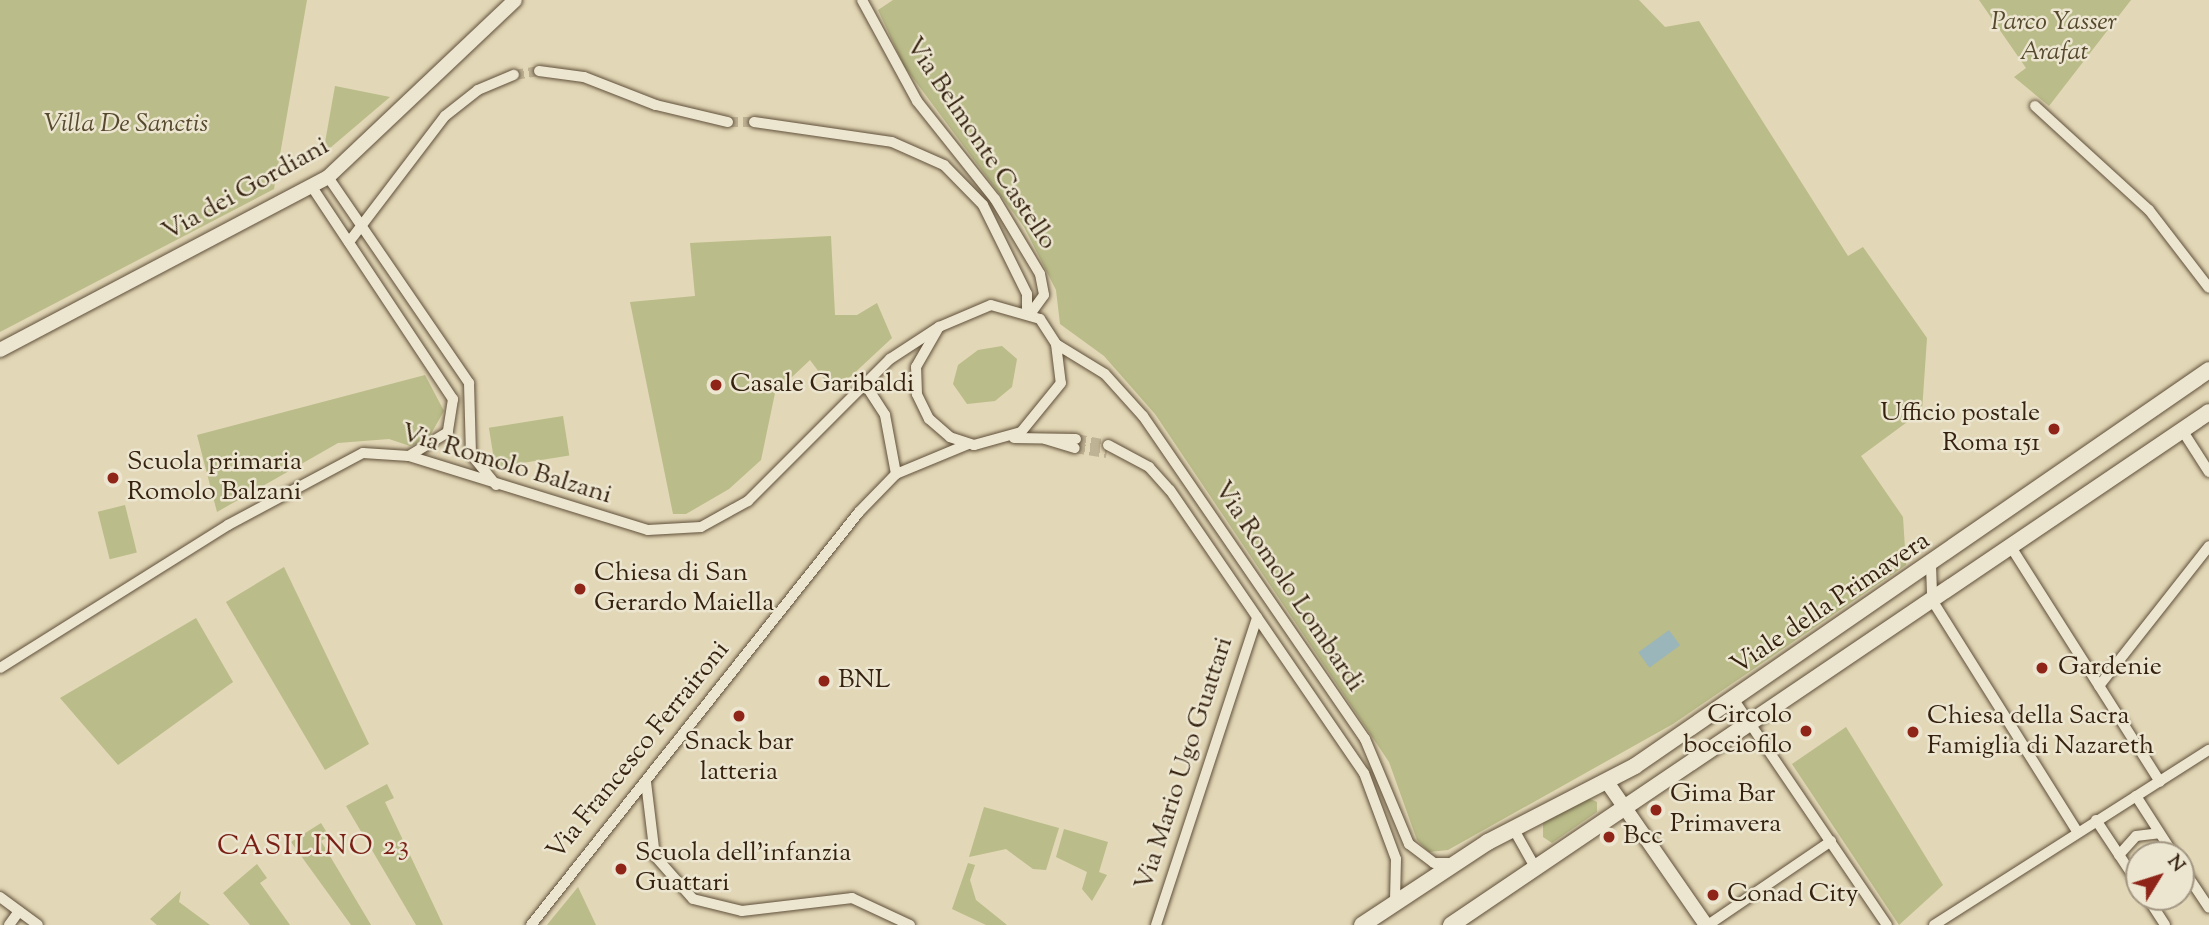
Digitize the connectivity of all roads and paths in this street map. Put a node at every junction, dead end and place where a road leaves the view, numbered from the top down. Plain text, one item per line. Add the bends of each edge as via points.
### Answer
1 (515, 0) edge
2 (862, 0) edge
3 (539, 71) tunnel mouth
4 (514, 75) tunnel mouth
5 (2035, 106) dead end
6 (728, 122) tunnel mouth
7 (754, 122) tunnel mouth
8 (328, 177) junction
9 (312, 187) junction
10 (360, 226) junction
11 (349, 242) junction
12 (2209, 288) edge
13 (1029, 312) junction
14 (939, 327) junction
15 (1056, 344) junction
16 (0, 350) edge
17 (2209, 370) edge
18 (865, 384) junction
19 (2209, 412) edge
20 (2182, 430) junction
21 (1011, 438) junction
22 (968, 444) junction
23 (1075, 444) tunnel mouth
24 (1108, 449) tunnel mouth
25 (410, 456) junction
26 (2209, 472) edge
27 (896, 474) junction
28 (500, 489) junction
29 (2209, 546) edge
30 (2011, 547) junction
31 (1931, 565) junction
32 (1932, 600) junction
33 (1257, 617) junction
34 (0, 668) edge
35 (2099, 686) junction
36 (1734, 700) junction
37 (1749, 722) junction
38 (2209, 750) edge
39 (646, 782) junction
40 (1607, 782) junction
41 (2160, 782) junction
42 (2136, 796) junction
43 (1623, 806) junction
44 (2096, 820) junction
45 (1513, 828) junction
46 (2077, 831) junction
47 (2159, 833) junction
48 (1831, 841) junction
49 (2164, 841) edge
50 (2119, 855) junction
51 (1456, 863) junction
52 (2125, 864) edge
53 (1535, 867) junction
54 (2195, 887) edge
55 (0, 897) edge
56 (1395, 901) junction
57 (2209, 908) edge
58 (19, 911) junction
59 (9, 925) edge
60 (38, 925) edge
61 (531, 925) edge
62 (910, 925) edge
63 (1156, 925) edge
64 (1362, 925) edge
65 (1451, 925) edge
66 (1707, 925) edge
67 (1887, 925) edge
68 (1934, 925) edge

1 - 8 street, Via dei Gordiani
2 - 13 street, Via Belmonte Castello via 917,101 995,199 1040,274 1044,295
3 - 6 street via 584,77 656,105
4 - 10 street via 478,90 445,116
5 - 12 street via 2149,210
7 - 13 street via 892,142 944,164 983,205 1027,294
8 - 9 street, Via dei Gordiani
8 - 10 street
9 - 11 street
9 - 16 street, Via dei Gordiani
10 - 11 street
10 - 28 street via 471,387 471,454
11 - 25 street via 453,399 447,432
13 - 14 street via 985,306
13 - 15 street
14 - 18 street, Via Romolo Balzani via 898,352
14 - 22 street via 917,363 917,394 937,428
15 - 21 street via 1059,391
15 - 51 street, Via Romolo Lombardi via 1105,374 1143,416 1365,739 1409,844 1434,863
17 - 31 main road, Viale della Primavera
18 - 27 street via 885,415
18 - 28 street, Via Romolo Balzani via 748,501 701,527 648,530
19 - 20 main road, Viale della Primavera
20 - 26 street
20 - 30 main road, Viale della Primavera
21 - 22 street
21 - 23 street
22 - 27 street, Via Francesco Ferraironi
24 - 33 street, Via Romolo Lombardi via 1128,454 1163,481
25 - 28 street, Via Romolo Balzani
25 - 34 street, Via Romolo Balzani via 374,451 334,465
27 - 39 street, Via Francesco Ferraironi via 839,535
29 - 35 street
30 - 32 main road, Viale della Primavera
30 - 35 street
31 - 32 street
31 - 36 main road, Viale della Primavera
32 - 37 main road, Viale della Primavera
32 - 46 street
33 - 56 street, Via Romolo Lombardi via 1372,786 1396,859
33 - 63 street, Via Mario Ugo Guattari
35 - 41 street
36 - 37 street
36 - 40 main road, Viale della Primavera
37 - 43 main road, Viale della Primavera
37 - 48 street
38 - 41 street
39 - 61 street, Via Francesco Ferraironi
39 - 62 street via 655,856 693,899 742,911 852,898
40 - 43 street
40 - 45 main road, Viale della Primavera
41 - 42 street
42 - 44 street
42 - 47 street
43 - 53 main road, Viale della Primavera
43 - 66 street
44 - 46 street
44 - 50 street
45 - 51 main road, Viale della Primavera
45 - 53 street
46 - 68 street
47 - 49 street
47 - 50 street via 2136,836
48 - 66 street
48 - 67 street
50 - 52 street
51 - 56 main road, Viale della Primavera
53 - 65 main road, Viale della Primavera
54 - 57 street
55 - 58 street
56 - 64 main road, Viale della Primavera
58 - 59 street
58 - 60 street

